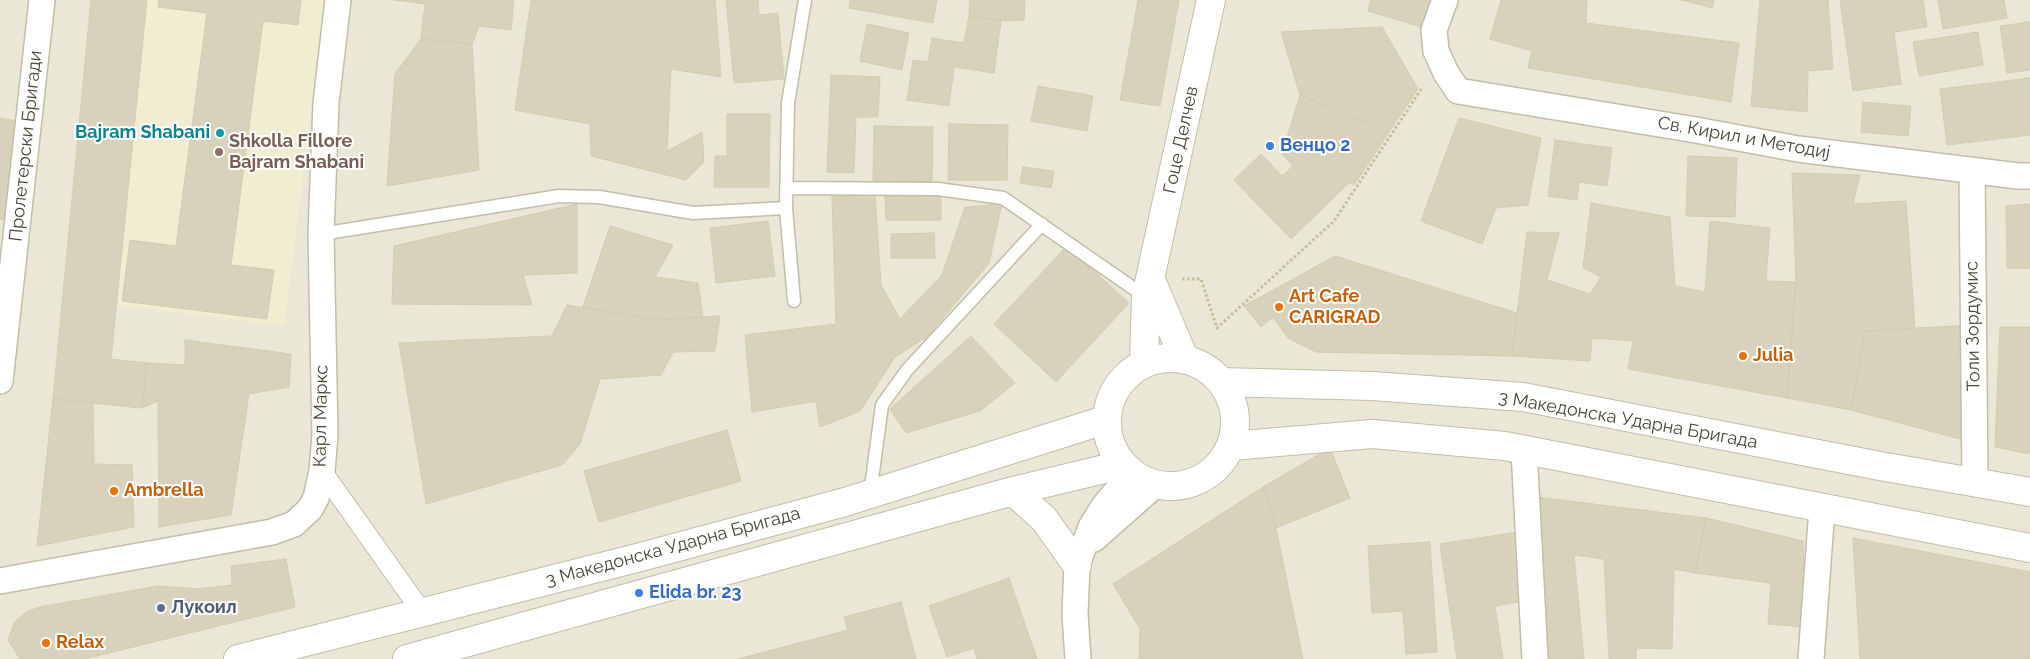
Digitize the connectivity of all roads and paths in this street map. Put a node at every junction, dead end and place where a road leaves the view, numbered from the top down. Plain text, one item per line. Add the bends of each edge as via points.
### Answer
1 (42, 0) edge
2 (338, 0) edge
3 (805, 0) edge
4 (1211, 0) edge
5 (1445, 0) edge
6 (1440, 61) junction
7 (1972, 171) junction
8 (2030, 176) edge
9 (786, 188) junction
10 (786, 208) junction
11 (1042, 224) junction
12 (321, 234) junction
13 (1149, 288) junction
14 (794, 301) dead end
15 (1184, 358) junction
16 (1144, 364) junction
17 (0, 381) edge
18 (1222, 382) junction
19 (1105, 420) junction
20 (1231, 446) junction
21 (1524, 450) junction
22 (322, 471) junction
23 (1136, 474) junction
24 (1975, 482) junction
25 (1013, 491) junction
26 (2030, 492) edge
27 (870, 494) junction
28 (1822, 508) junction
29 (2030, 548) edge
30 (1080, 557) junction
31 (0, 581) edge
32 (422, 612) junction
33 (238, 659) edge
34 (407, 659) edge
35 (1078, 659) edge
36 (1535, 659) edge
37 (1811, 659) edge

1 - 17 street, Пролетерски Бригади
2 - 12 street, Карл Маркс via 326,103
3 - 9 lane via 788,103
4 - 13 street, Гоце Делчев
5 - 6 street via 1434,30
6 - 7 street, Св. Кирил и Методиј via 1458,91 1798,149
6 - 13 path via 1334,221 1217,328 1201,279
7 - 8 street, Св. Кирил и Методиј
7 - 24 street, Толи Зордумис
9 - 10 lane
9 - 11 lane via 938,189 1003,198
10 - 12 lane via 693,213 599,197 559,196
10 - 14 lane
11 - 13 lane
11 - 27 lane via 908,370 882,405
12 - 22 street, Карл Маркс via 325,435
13 - 15 street
13 - 16 street, Гоце Делчев
15 - 16 street, 3 Македонска Ударна Бригада via 1163,358
15 - 18 street, 3 Македонска Ударна Бригада via 1204,366
16 - 19 street, 3 Македонска Ударна Бригада via 1121,382
18 - 20 street, 3 Македонска Ударна Бригада via 1232,402 1236,424
18 - 24 street, 3 Македонска Ударна Бригада via 1372,386 1523,398
19 - 23 street via 1111,444
19 - 27 street, 3 Македонска Ударна Бригада
20 - 21 street via 1372,434
20 - 23 street, 3 Македонска Ударна Бригада via 1213,470 1186,484
21 - 28 street
21 - 36 street
22 - 31 street, Карл Маркс via 310,509 294,524 272,532
22 - 32 street
23 - 25 street, 3 Македонска Ударна Бригада
23 - 30 street via 1104,506 1091,527
24 - 26 street, 3 Македонска Ударна Бригада
25 - 30 street
25 - 34 street, 3 Македонска Ударна Бригада
27 - 32 street, 3 Македонска Ударна Бригада via 637,558
28 - 29 street
28 - 37 street
30 - 35 street via 1075,614
32 - 33 street, 3 Македонска Ударна Бригада

